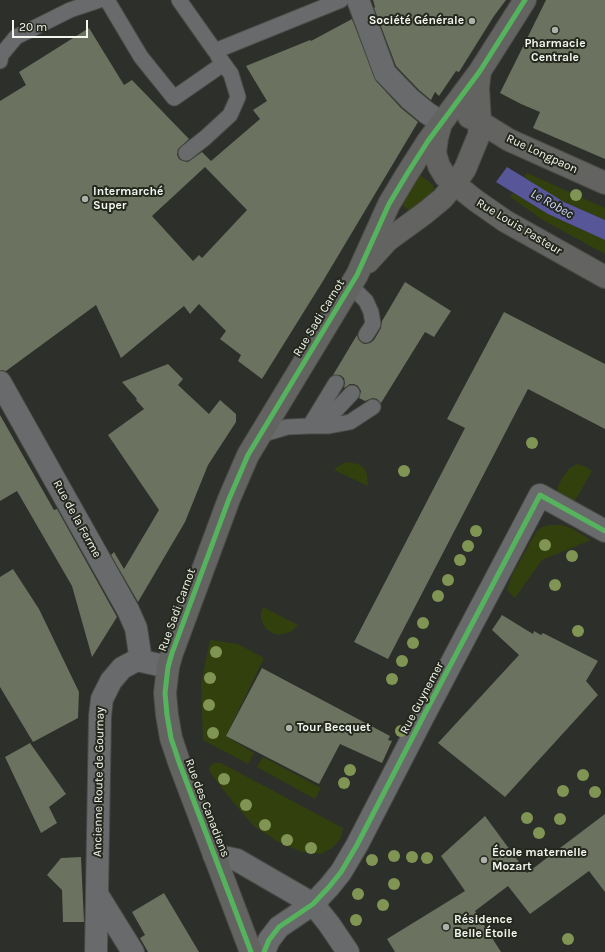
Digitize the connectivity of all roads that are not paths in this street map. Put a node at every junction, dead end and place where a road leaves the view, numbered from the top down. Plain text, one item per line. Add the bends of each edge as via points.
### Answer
1 (100, 0) edge
2 (107, 0) edge
3 (179, 0) edge
4 (341, 0) edge
5 (358, 0) edge
6 (525, 0) edge
7 (219, 58) junction
8 (0, 62) edge
9 (480, 71) junction
10 (441, 122) junction
11 (480, 122) junction
12 (186, 153) dead end
13 (605, 183) edge
14 (454, 184) junction
15 (605, 277) edge
16 (353, 281) junction
17 (372, 329) dead end
18 (0, 382) edge
19 (336, 383) dead end
20 (309, 426) junction
21 (258, 438) junction
22 (605, 531) edge
23 (141, 661) junction
24 (168, 667) junction
25 (214, 855) junction
26 (97, 893) junction
27 (313, 904) junction
28 (96, 952) edge
29 (132, 952) edge
30 (251, 952) edge
31 (264, 952) edge
32 (348, 952) edge

1 - 8 lane via 70,10 16,37 1,55
2 - 7 lane via 141,57 174,98
3 - 7 lane
4 - 7 lane
5 - 10 street via 385,73 427,113
6 - 9 street, Rue Sadi Carnot
7 - 12 lane via 231,74 238,96 230,115
9 - 10 street, Rue Sadi Carnot
9 - 11 street
10 - 11 street, Rue Longpaon via 451,117 462,116
10 - 14 street, Rue Louis Pasteur via 437,138 438,166
10 - 16 street, Rue Sadi Carnot via 389,204
11 - 13 street, Rue Longpaon via 509,140
11 - 14 street via 479,135 472,154
14 - 15 street, Rue Louis Pasteur via 505,221
14 - 16 street via 442,199 388,240
16 - 17 lane via 358,294 366,301 371,312
16 - 21 street, Rue Sadi Carnot
18 - 23 street, Rue de la Ferme via 128,610 136,628
19 - 20 lane
20 - 20 lane via 350,422 363,400 336,410
20 - 21 lane via 287,427
21 - 24 street, Rue Sadi Carnot via 229,499
22 - 27 street, Rue Guynemer via 540,495 357,845 337,877
23 - 24 street
23 - 26 street, Ancienne Route de Gournay via 137,660 122,668 111,681 102,699
24 - 25 street, Rue des Canadiens via 165,693 171,738
25 - 27 street via 237,860
25 - 30 street, Rue des Canadiens
26 - 28 street, Ancienne Route de Gournay
26 - 29 street
27 - 31 street, Rue Guynemer via 279,927 268,940
27 - 32 street

